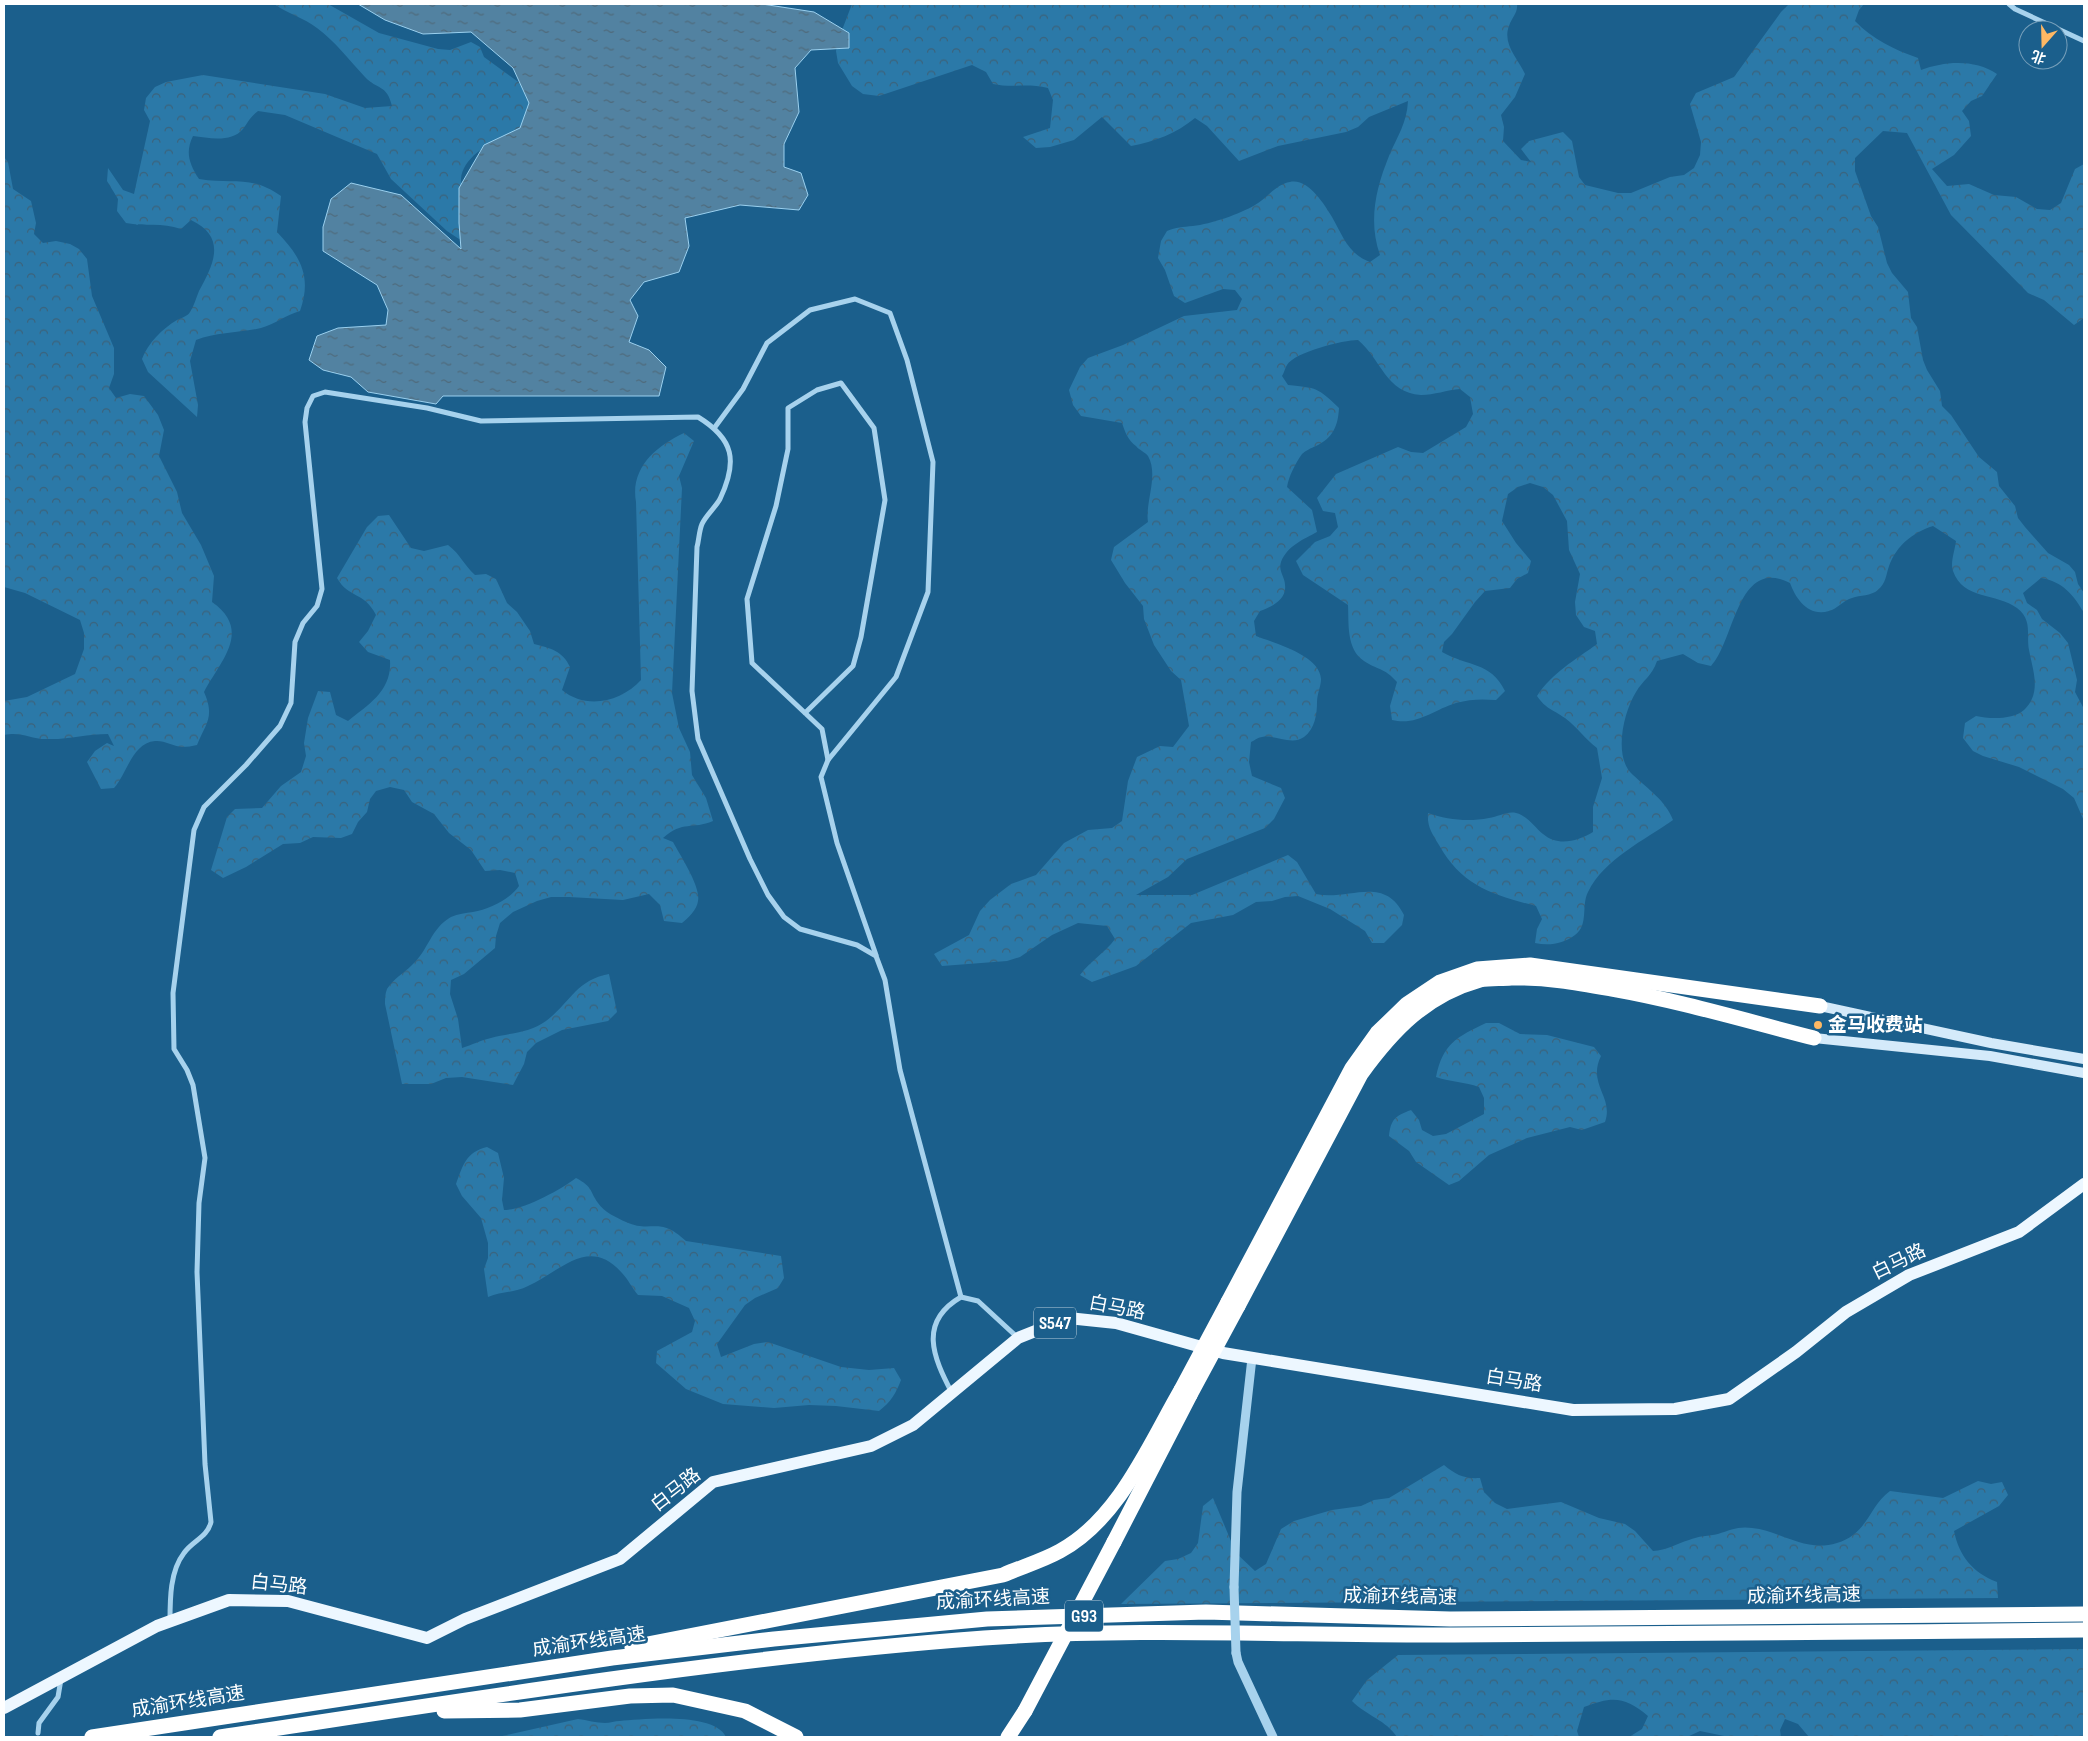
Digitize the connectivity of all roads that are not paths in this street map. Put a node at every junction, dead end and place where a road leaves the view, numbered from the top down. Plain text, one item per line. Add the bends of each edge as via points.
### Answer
1 (2009, 4) edge
2 (2084, 42) edge
3 (715, 427) junction
4 (805, 713) junction
5 (828, 760) junction
6 (876, 956) junction
7 (1820, 1006) joint
8 (1814, 1038) joint
9 (2084, 1059) edge
10 (2084, 1073) edge
11 (2084, 1184) edge
12 (961, 1297) junction
13 (1233, 1304) junction
14 (1018, 1338) junction
15 (1252, 1358) junction
16 (1186, 1392) junction
17 (952, 1393) junction
18 (2084, 1614) edge
19 (170, 1621) junction
20 (2084, 1630) edge
21 (61, 1676) junction
22 (452, 1683) junction
23 (4, 1708) edge
24 (388, 1712) junction
25 (38, 1734) dead end
26 (92, 1737) edge
27 (220, 1737) edge
28 (796, 1737) edge
29 (1008, 1737) edge
30 (1273, 1737) edge

1 - 2 street
3 - 5 street via 743,389 767,343 810,310 854,299 890,313 907,360 933,462 928,592 896,677
3 - 6 street via 728,444 731,461 719,500 702,524 697,547 692,692 698,739 750,859 768,895 784,917 800,929 857,945
3 - 19 street via 698,417 481,421 427,408 325,392 313,396 307,408 305,422 322,589 317,606 303,623 295,642 291,703 280,726 204,807 194,830 173,993 174,1049 193,1085 205,1158 199,1203 197,1281 205,1464 211,1522 209,1530 183,1554 176,1569 170,1596
4 - 4 street via 752,664 747,599 776,506 788,450 788,408 817,390 841,383 874,428 885,500 853,666
4 - 5 street via 822,729
5 - 6 street via 821,777 835,834
6 - 12 street via 885,980 902,1078
7 - 9 main road via 1991,1043
7 - 13 highway via 1530,965 1477,969 1440,982 1407,1004 1377,1033 1352,1068
8 - 10 main road via 1990,1056
8 - 13 highway via 1657,997 1570,981 1529,977 1482,980 1445,993 1419,1010 1385,1041 1361,1074
11 - 15 main road, 白马路 / S547 via 2019,1232 1909,1275 1854,1308 1729,1399 1675,1409 1573,1410
12 - 14 street via 978,1301
12 - 17 street via 947,1306 937,1323 932,1344 938,1366
13 - 16 highway, bridge
14 - 15 main road, 白马路 / S547 via 1068,1318 1116,1323 1223,1354
14 - 17 main road, 白马路 / S547
15 - 30 street, bridge via 1237,1492 1236,1653
16 - 22 highway via 1098,1522 1060,1551 1003,1575 933,1586
16 - 29 highway, bridge via 1114,1542 1025,1711
17 - 19 main road, 白马路 / S547 via 913,1425 871,1446 713,1482 620,1560 465,1619 427,1638 288,1601 229,1600
18 - 22 highway, 成渝环线高速 / G93 via 1450,1619 1206,1612 987,1619 612,1658
19 - 21 main road, 白马路 / S547
20 - 24 highway, 成渝环线高速 / G93 via 1450,1636 1206,1631 988,1638 634,1675
21 - 23 main road, S547
21 - 25 street via 58,1697 39,1723
22 - 26 highway, 成渝环线高速 / G93
24 - 27 highway, 成渝环线高速 / G93
24 - 28 highway via 520,1710 630,1696 674,1695 745,1711

